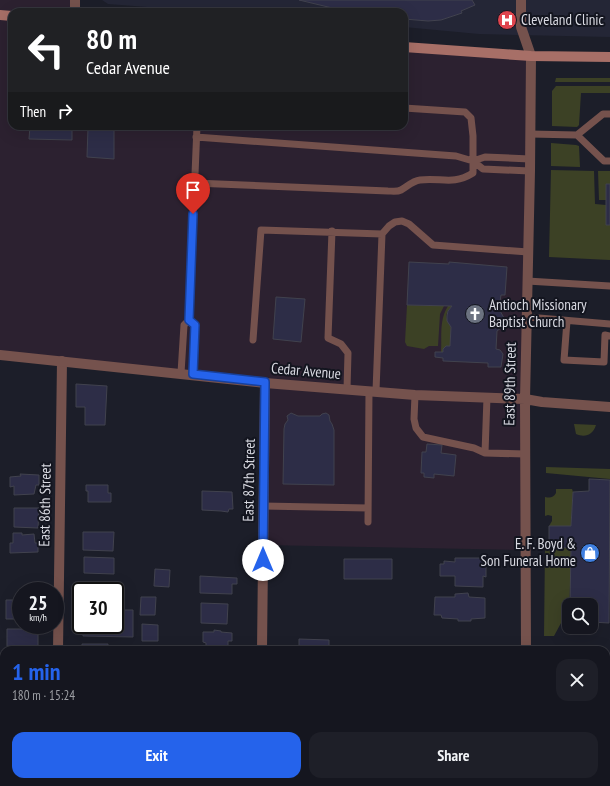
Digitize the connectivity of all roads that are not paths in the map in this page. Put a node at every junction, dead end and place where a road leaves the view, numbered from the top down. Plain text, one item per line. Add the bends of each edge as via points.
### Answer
1 (521, 0) edge
2 (408, 47) edge
3 (531, 56) junction
4 (610, 57) edge
5 (408, 108) edge
6 (610, 114) edge
7 (197, 130) edge
8 (530, 134) junction
9 (577, 135) junction
10 (196, 137) junction
11 (473, 160) junction
12 (530, 160) junction
13 (610, 161) edge
14 (530, 172) junction
15 (194, 183) junction
16 (332, 231) junction
17 (382, 234) junction
18 (528, 252) junction
19 (527, 281) junction
20 (610, 286) edge
21 (527, 317) junction
22 (189, 320) junction
23 (567, 321) junction
24 (610, 324) edge
25 (610, 336) edge
26 (253, 340) dead end
27 (0, 355) edge
28 (62, 361) junction
29 (181, 373) junction
30 (193, 374) junction
31 (265, 382) junction
32 (347, 389) junction
33 (372, 391) junction
34 (415, 395) junction
35 (487, 397) junction
36 (525, 399) junction
37 (610, 407) edge
38 (485, 453) junction
39 (525, 454) junction
40 (263, 506) junction
41 (368, 508) junction
42 (368, 522) dead end
43 (58, 646) edge
44 (262, 646) edge
45 (526, 646) edge

1 - 3 street, East 89th Street via 522,27
2 - 3 main road
3 - 4 main road
3 - 8 street, East 89th Street
5 - 11 lane via 465,112 471,118
6 - 9 lane via 603,114
7 - 10 lane
8 - 9 lane
8 - 12 street, East 89th Street
9 - 13 lane via 604,161
10 - 11 lane via 456,156
10 - 15 lane
11 - 12 lane via 485,157
11 - 14 lane via 483,169
11 - 15 lane via 472,173 456,181 419,180 400,190 388,192
12 - 14 street, East 89th Street
14 - 18 street, East 89th Street
15 - 22 lane
16 - 17 lane
16 - 26 lane via 261,230
16 - 32 lane via 328,338 341,344 348,353
17 - 18 lane via 395,222 402,221 433,245
17 - 33 lane
18 - 19 street, East 89th Street
19 - 20 lane
19 - 21 street, East 89th Street
21 - 23 lane
21 - 36 street, East 89th Street
22 - 29 lane via 184,325
22 - 30 lane via 195,325
23 - 24 lane
23 - 25 lane via 564,360 604,362 605,335
27 - 28 street, Cedar Avenue
28 - 29 street, Cedar Avenue
28 - 43 street, East 86th Street
29 - 30 street, Cedar Avenue
30 - 31 street, Cedar Avenue
31 - 32 street, Cedar Avenue
31 - 40 street, East 87th Street
32 - 33 street, Cedar Avenue
33 - 34 street, Cedar Avenue
33 - 41 lane
34 - 35 street, Cedar Avenue
34 - 38 lane via 414,419 416,428 423,437 474,448
35 - 36 street, Cedar Avenue
35 - 38 lane
36 - 37 street, Cedar Avenue
36 - 39 street, East 89th Street
38 - 39 lane
39 - 45 street, East 89th Street
40 - 41 lane
40 - 44 street, East 87th Street
41 - 42 lane

